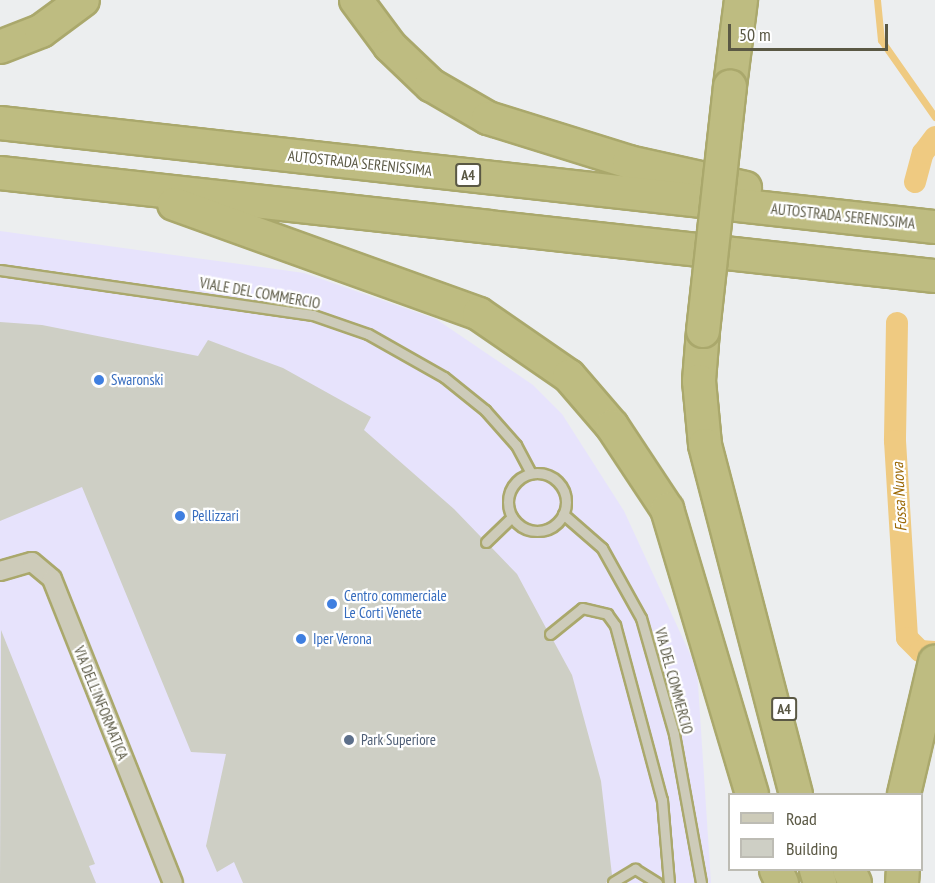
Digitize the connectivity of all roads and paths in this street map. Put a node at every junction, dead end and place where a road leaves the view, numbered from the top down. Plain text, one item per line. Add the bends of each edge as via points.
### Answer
1 (83, 0) edge
2 (356, 0) edge
3 (743, 9) edge
4 (0, 47) edge
5 (0, 123) edge
6 (0, 173) edge
7 (134, 188) junction
8 (895, 222) junction
9 (935, 226) edge
10 (0, 270) edge
11 (935, 276) edge
12 (531, 473) junction
13 (563, 514) junction
14 (512, 517) junction
15 (486, 542) dead end
16 (0, 571) edge
17 (750, 624) junction
18 (550, 634) dead end
19 (935, 663) edge
20 (751, 793) edge
21 (795, 793) edge
22 (817, 793) edge
23 (904, 793) edge
24 (613, 882) edge
25 (173, 883) edge
26 (657, 883) edge
27 (669, 883) edge
28 (701, 883) edge

1 - 4 highway via 41,31
2 - 8 highway, A4 via 390,46 431,85 488,118 629,162
3 - 17 highway, A4, bridge via 730,86 699,381 705,445
5 - 8 highway, AUTOSTRADA SERENISSIMA / A4
6 - 7 highway
7 - 11 highway
7 - 20 highway via 479,314 569,376 612,426 667,509
8 - 9 highway, AUTOSTRADA SERENISSIMA / A4
10 - 12 lane, VIALE DEL COMMERCIO via 313,315 368,334 444,377 485,410
12 - 13 lane via 550,476 562,487
12 - 14 lane via 513,485 507,499
13 - 14 lane via 552,526 534,531
13 - 28 lane, VIA DEL COMMERCIO via 602,548 641,618 674,734
14 - 15 lane
16 - 25 street, VIA DELL'INFORMATICA via 32,562 52,579
17 - 21 highway, A4
17 - 22 highway, A4
18 - 27 lane via 582,608 600,610 615,625 662,800
19 - 23 highway
24 - 26 lane via 635,869

